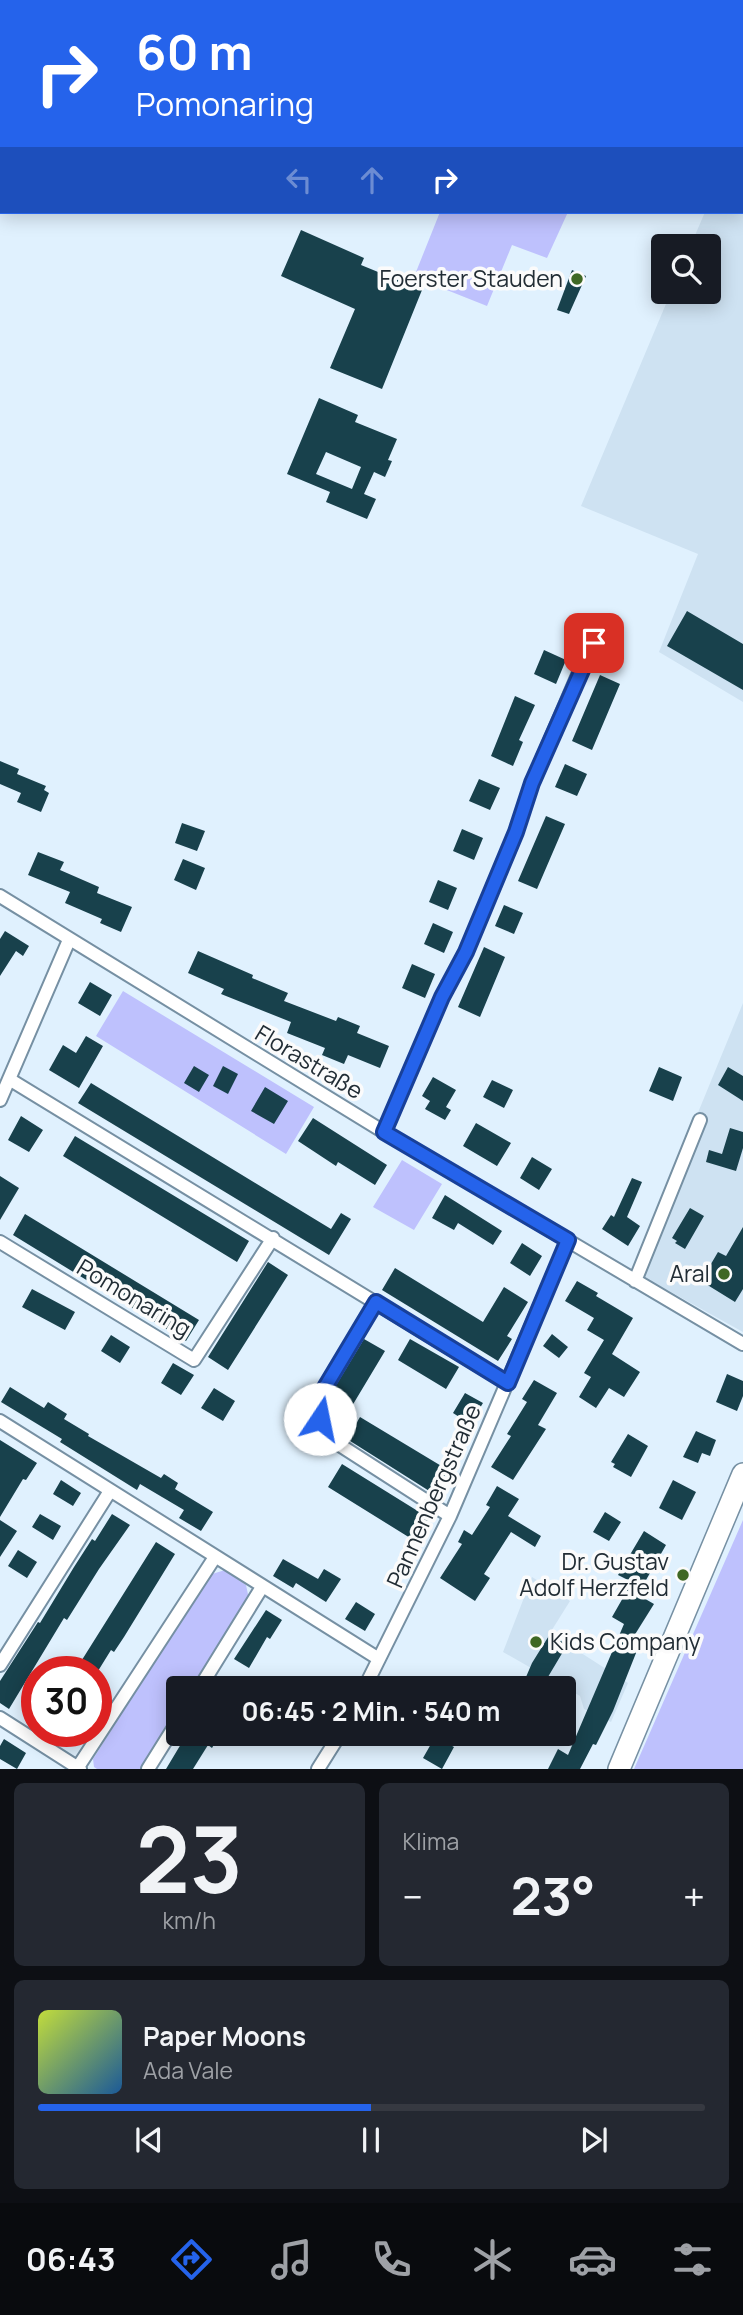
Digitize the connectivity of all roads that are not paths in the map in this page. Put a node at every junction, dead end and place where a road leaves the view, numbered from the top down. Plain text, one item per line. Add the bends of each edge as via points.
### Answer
1 (604, 624) dead end
2 (0, 896) edge
3 (69, 940) junction
4 (5, 1080) edge
5 (0, 1100) edge
6 (701, 1121) dead end
7 (384, 1132) junction
8 (273, 1238) junction
9 (568, 1240) junction
10 (0, 1242) edge
11 (635, 1281) junction
12 (376, 1302) junction
13 (743, 1344) edge
14 (508, 1383) junction
15 (0, 1421) edge
16 (743, 1474) edge
17 (110, 1491) junction
18 (450, 1516) junction
19 (215, 1557) junction
20 (262, 1587) junction
21 (379, 1659) junction
22 (0, 1665) edge
23 (207, 1676) edge
24 (370, 1676) edge
25 (0, 1718) edge
26 (166, 1740) edge
27 (332, 1746) edge
28 (79, 1768) edge
29 (148, 1769) edge
30 (318, 1769) edge
31 (619, 1769) edge

1 - 7 street via 532,783 466,952
2 - 3 street, Florastraße
3 - 4 street
3 - 7 street, Florastraße
4 - 5 street
4 - 8 street
6 - 11 street
7 - 9 street, Florastraße
8 - 10 street, Pomonaring via 194,1360
8 - 12 street
9 - 11 street, Florastraße
9 - 14 street, Pannenbergstraße
11 - 13 street, Florastraße
12 - 14 street
12 - 18 street via 324,1389 320,1419 335,1442
14 - 18 street, Pannenbergstraße
15 - 17 street
16 - 31 main road
17 - 19 street
17 - 22 street
18 - 21 street, Pannenbergstraße
19 - 20 street
19 - 28 street
20 - 21 street
20 - 23 street
21 - 24 street, Pannenbergstraße
25 - 28 street
26 - 29 street
27 - 30 street

